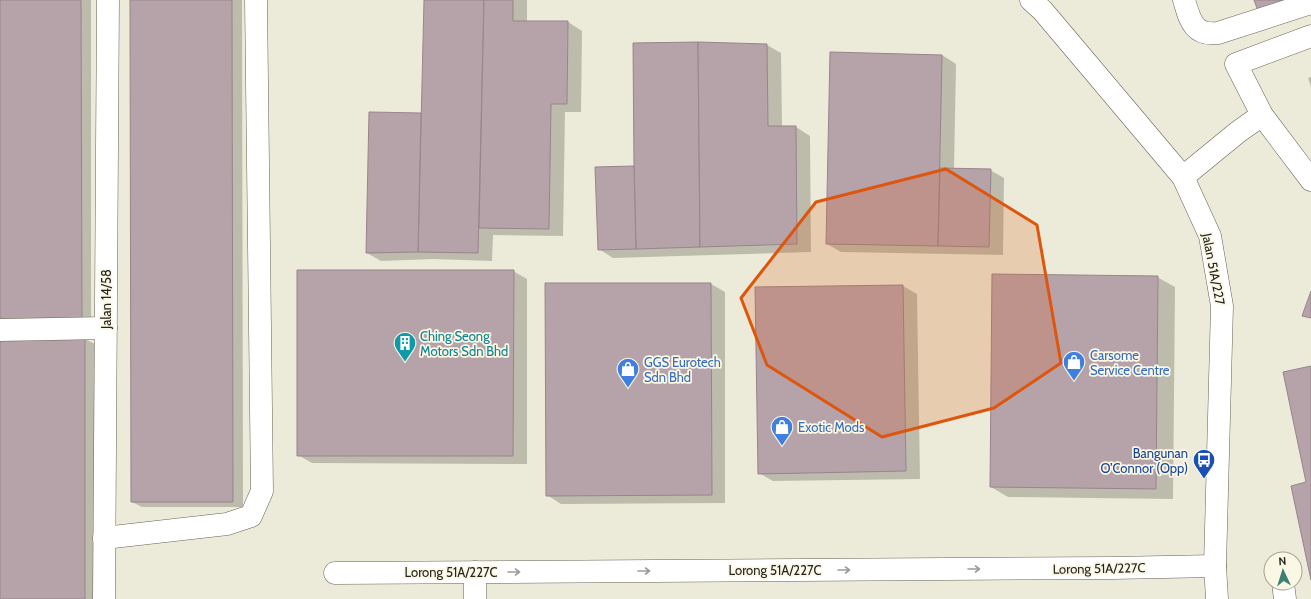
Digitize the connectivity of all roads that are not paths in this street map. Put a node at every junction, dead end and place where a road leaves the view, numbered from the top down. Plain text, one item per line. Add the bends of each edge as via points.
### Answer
1 (108, 0) edge
2 (256, 0) edge
3 (1031, 0) edge
4 (1184, 0) edge
5 (1311, 3) edge
6 (1311, 36) edge
7 (1262, 115) junction
8 (1183, 177) junction
9 (1311, 180) edge
10 (106, 328) junction
11 (0, 330) edge
12 (104, 538) junction
13 (1215, 566) junction
14 (335, 572) dead end
15 (475, 572) junction
16 (104, 599) edge
17 (475, 599) edge
18 (1217, 599) edge

1 - 10 street, Jalan 14/58
2 - 12 street via 262,490 251,516 227,524
3 - 8 street, Jalan 51A/227
4 - 5 street via 1194,26 1209,34
6 - 7 street via 1236,64
7 - 8 street
7 - 9 street
8 - 13 street, Jalan 51A/227 via 1210,236 1222,306
10 - 11 street
10 - 12 street, Jalan 14/58
12 - 16 street, Jalan 14/58
15 -> 13 street, Lorong 51A/227C
13 - 18 street, Jalan 51A/227
14 - 15 street, Lorong 51A/227C
15 - 17 street

